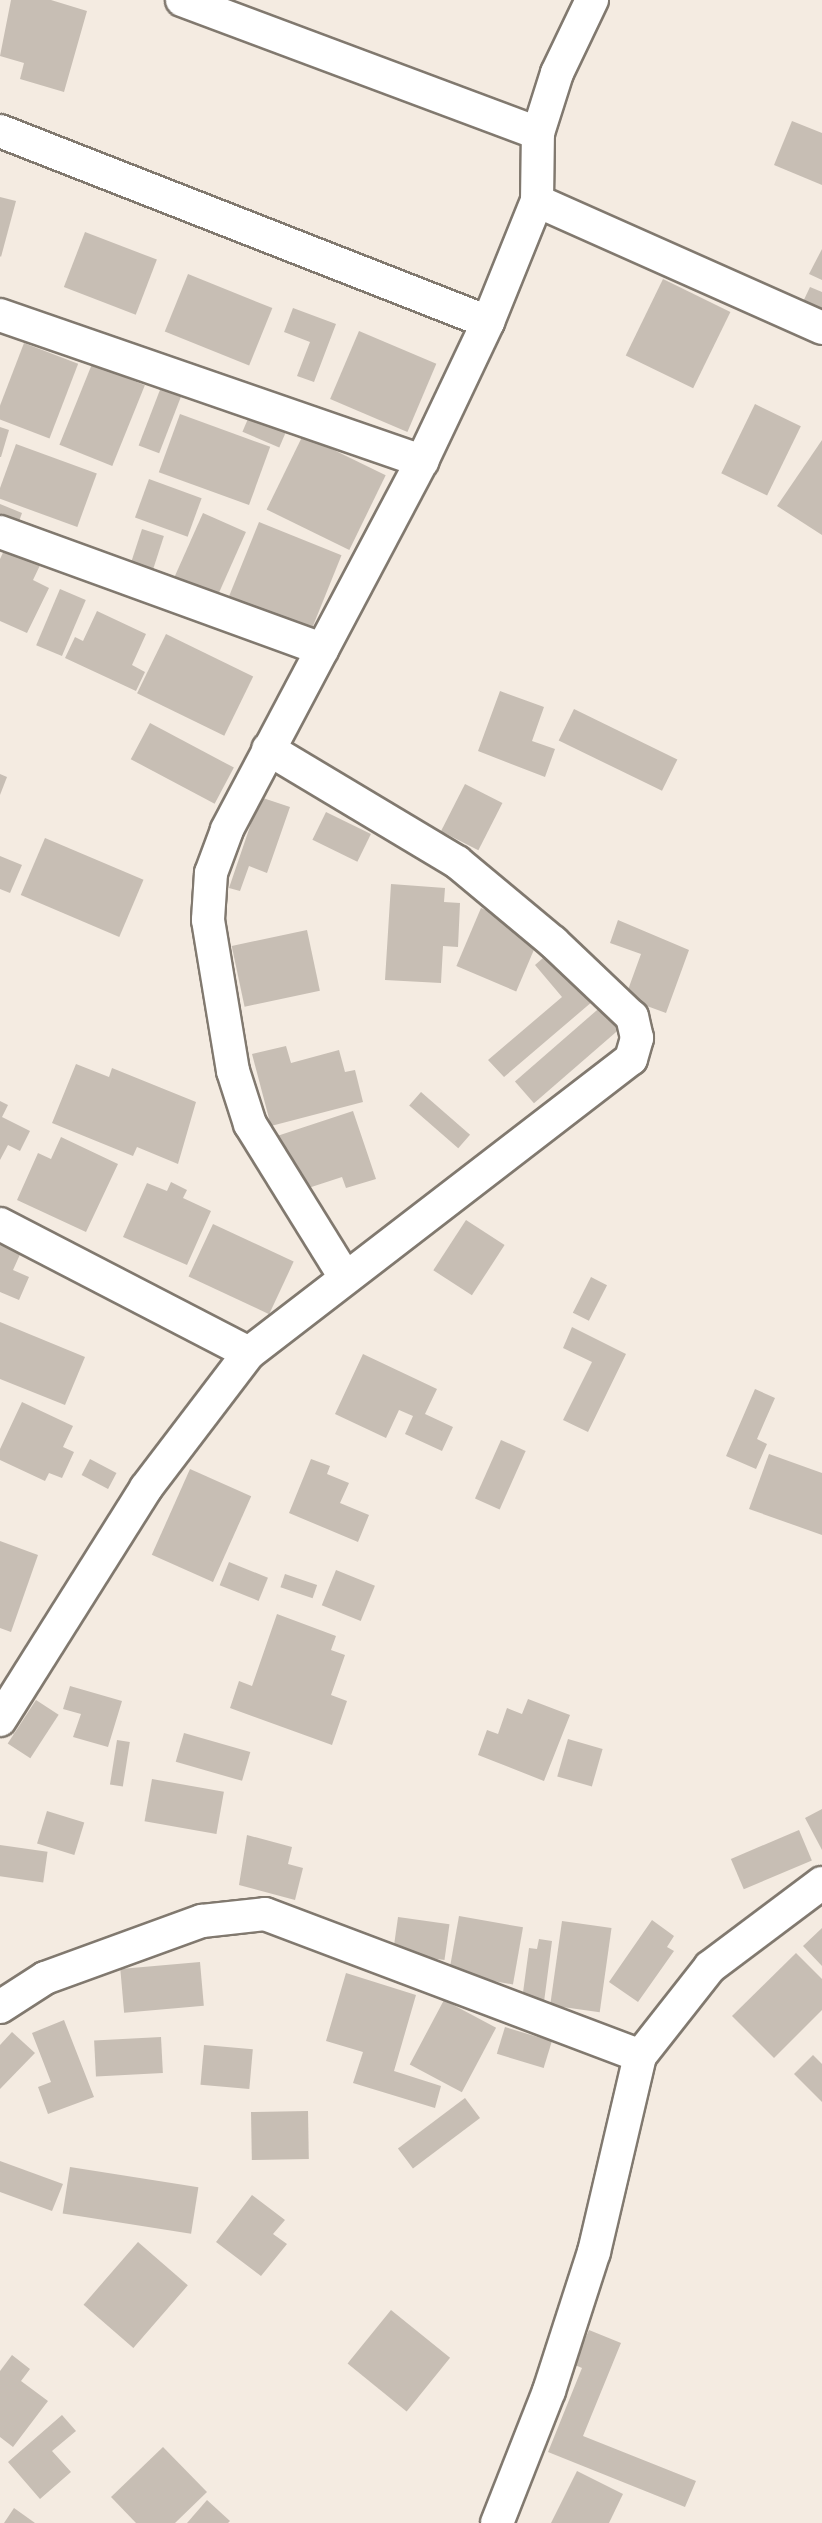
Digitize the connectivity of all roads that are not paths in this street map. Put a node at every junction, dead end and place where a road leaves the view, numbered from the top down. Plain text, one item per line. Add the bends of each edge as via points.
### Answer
1 (182, 0) edge
2 (592, 0) edge
3 (0, 131) edge
4 (538, 133) junction
5 (537, 201) junction
6 (0, 315) edge
7 (488, 322) junction
8 (822, 328) edge
9 (422, 461) junction
10 (0, 532) edge
11 (322, 649) junction
12 (268, 749) junction
13 (0, 1224) edge
14 (345, 1277) junction
15 (249, 1353) junction
16 (11, 1676) edge
17 (0, 1720) edge
18 (822, 1883) edge
19 (0, 2007) edge
20 (640, 2056) junction
21 (497, 2523) edge

1 - 4 street
2 - 4 street via 557,73
3 - 7 street
4 - 5 street
5 - 7 street
5 - 8 street
6 - 9 street
7 - 9 street
9 - 11 street
10 - 11 street
11 - 12 street
12 - 14 street via 218,850 208,920 233,1071 250,1124
12 - 14 street via 457,862 632,1017 637,1038 631,1059
13 - 15 street
14 - 15 street
15 - 16 street
16 - 17 street
18 - 20 street via 710,1967
19 - 20 street via 45,1978 177,1930 239,1914 265,1914
20 - 21 street via 594,2252 549,2391

